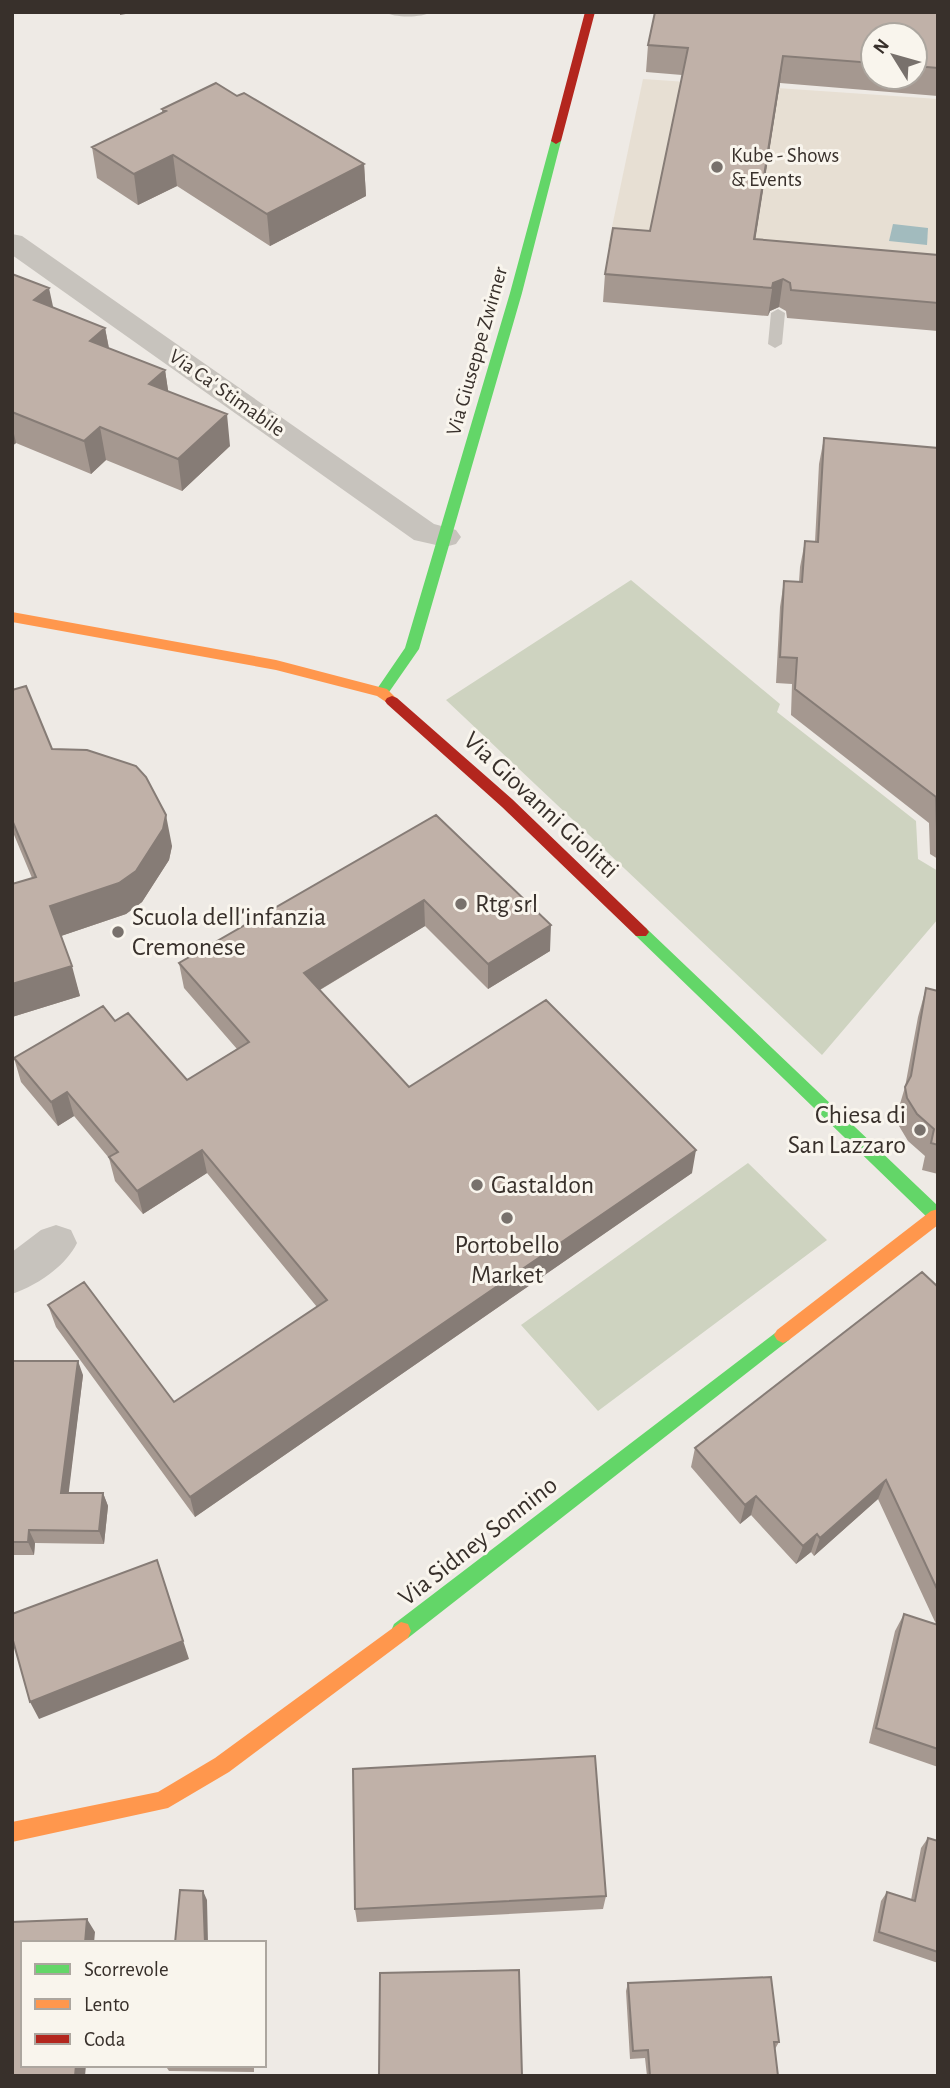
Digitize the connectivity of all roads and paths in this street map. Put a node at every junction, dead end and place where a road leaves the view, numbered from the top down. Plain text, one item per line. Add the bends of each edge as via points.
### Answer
1 (391, 12) edge
2 (425, 12) edge
3 (590, 12) edge
4 (12, 242) edge
5 (778, 313) edge
6 (775, 344) dead end
7 (445, 537) junction
8 (12, 617) edge
9 (382, 692) junction
10 (937, 1217) edge
11 (56, 1243) dead end
12 (12, 1276) edge
13 (12, 1832) edge

1 - 2 lane
3 - 7 street, Via Giuseppe Zwirner
4 - 7 street, Via Ca' Stimabile via 425,533
5 - 6 lane
7 - 9 street, Via Giuseppe Zwirner via 412,649
8 - 9 street, Via Giovanni Giolitti via 276,666
9 - 10 street, Via Giovanni Giolitti via 507,803
10 - 13 street, Via Sidney Sonnino via 222,1765 161,1801
11 - 12 street

